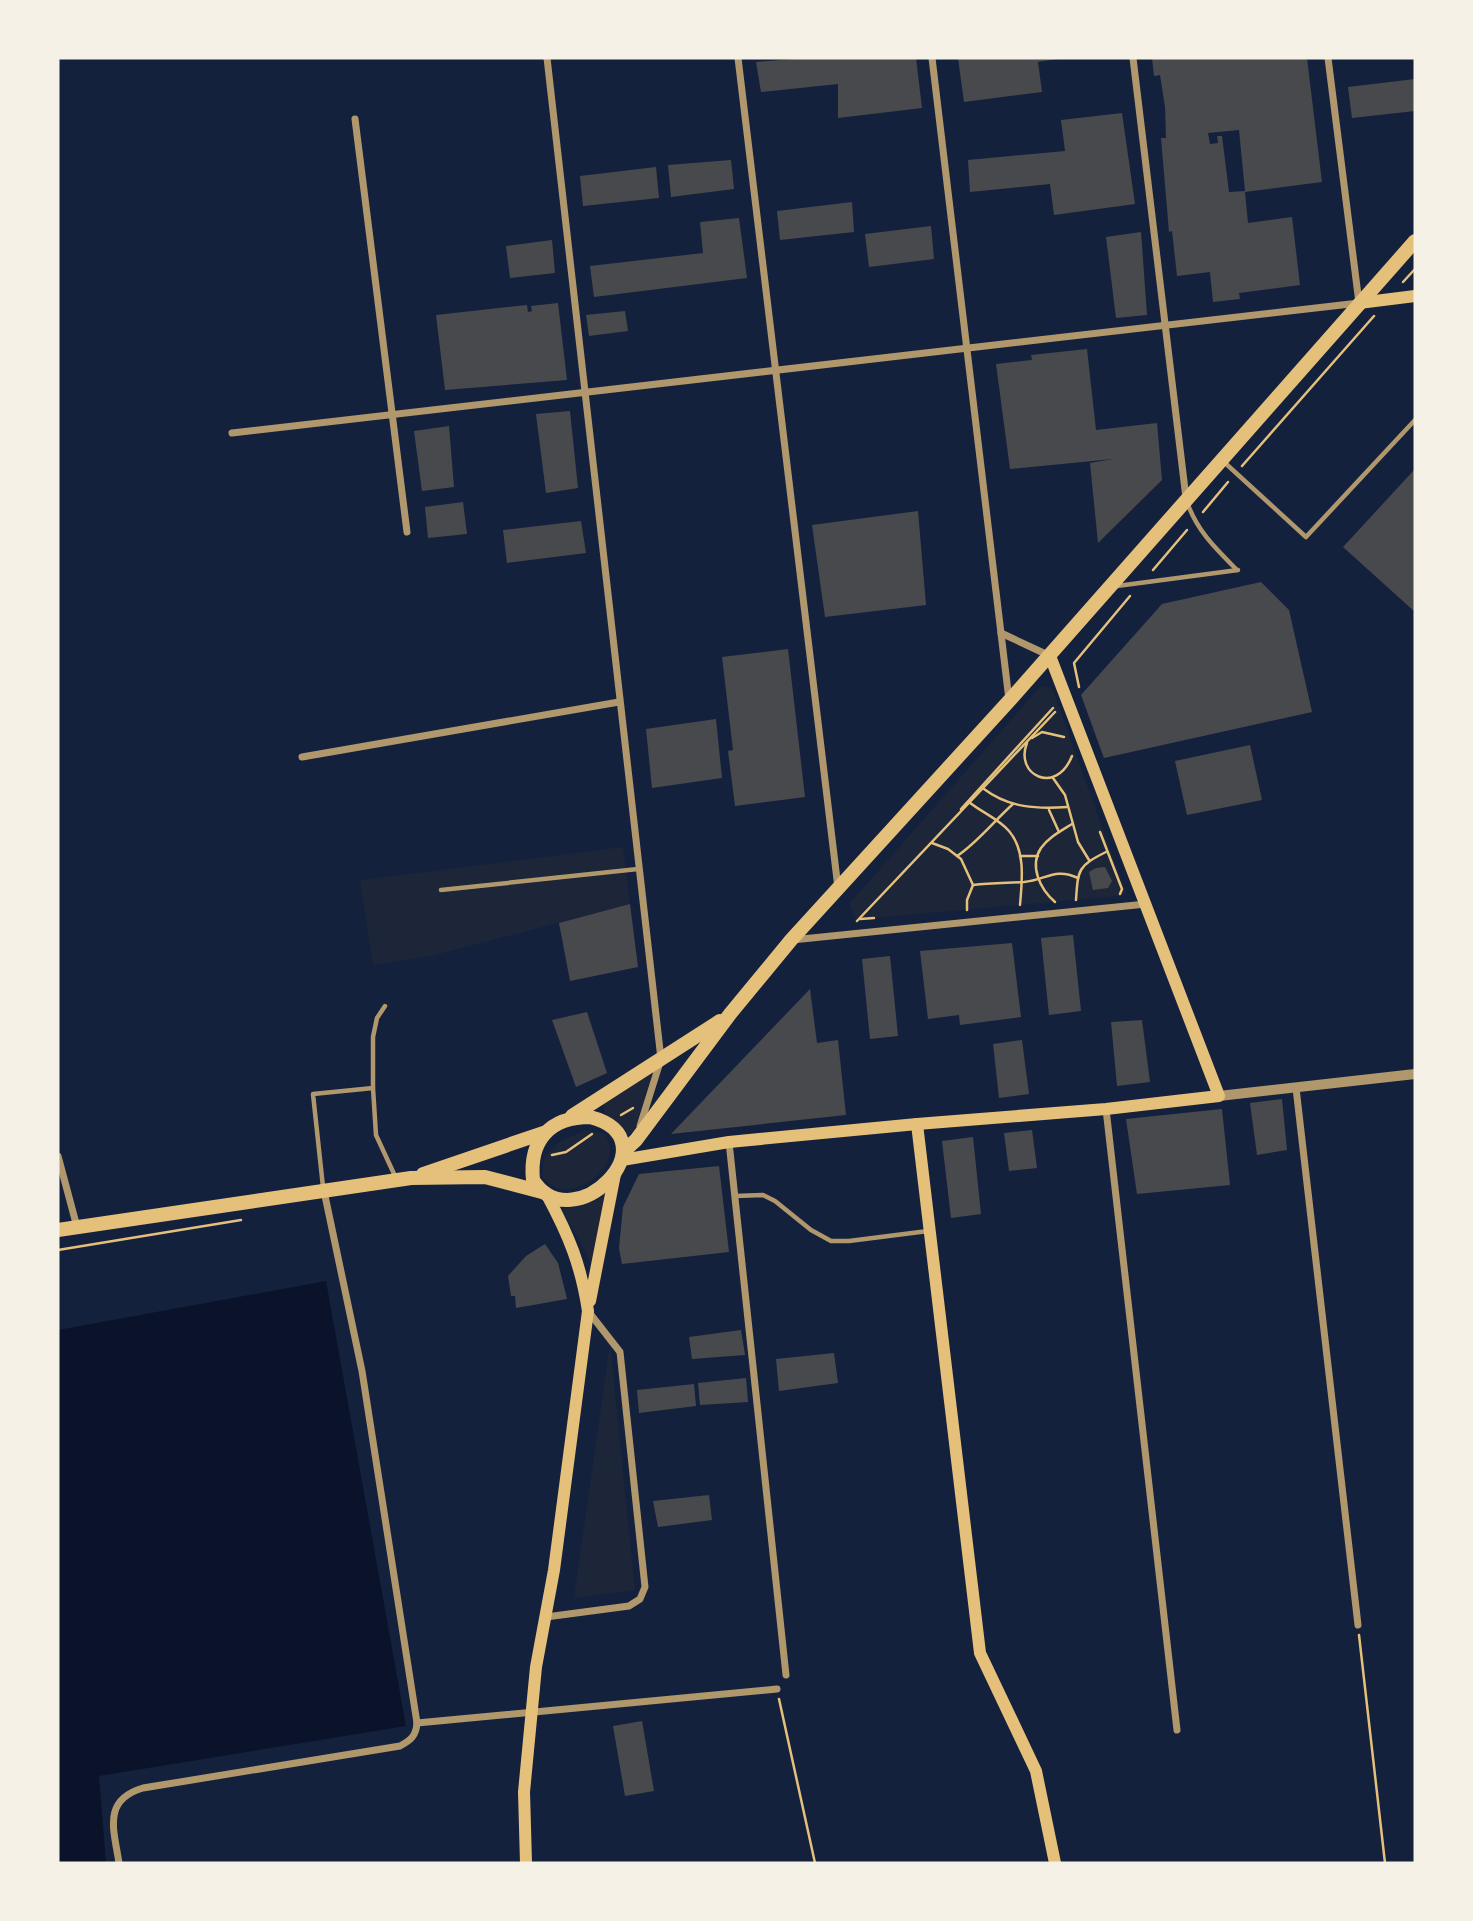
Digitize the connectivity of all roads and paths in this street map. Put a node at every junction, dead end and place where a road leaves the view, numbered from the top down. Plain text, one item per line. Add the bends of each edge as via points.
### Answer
1 (547, 58) edge
2 (738, 58) edge
3 (932, 58) edge
4 (1133, 58) edge
5 (1328, 58) edge
6 (355, 118) dead end
7 (1415, 241) edge
8 (1415, 271) edge
9 (1415, 296) edge
10 (1388, 300) junction
11 (1359, 303) junction
12 (1165, 326) junction
13 (967, 349) junction
14 (775, 371) junction
15 (584, 393) junction
16 (392, 415) junction
17 (1415, 420) edge
18 (232, 433) dead end
19 (1221, 459) junction
20 (1236, 473) junction
21 (1186, 499) junction
22 (1195, 522) junction
23 (407, 533) dead end
24 (1142, 583) junction
25 (1109, 587) junction
26 (1001, 633) junction
27 (1050, 656) junction
28 (1067, 700) junction
29 (1009, 701) junction
30 (619, 702) junction
31 (1055, 712) junction
32 (1059, 721) dead end
33 (1062, 730) dead end
34 (1064, 737) junction
35 (1072, 755) junction
36 (302, 757) dead end
37 (1076, 768) dead end
38 (1052, 777) junction
39 (983, 787) junction
40 (969, 802) junction
41 (1013, 804) junction
42 (1067, 807) junction
43 (1048, 808) junction
44 (995, 820) junction
45 (1072, 824) junction
46 (1098, 827) dead end
47 (1059, 832) junction
48 (931, 844) junction
49 (1107, 851) junction
50 (957, 856) junction
51 (1020, 856) junction
52 (1038, 856) junction
53 (1089, 860) junction
54 (638, 869) junction
55 (1077, 878) junction
56 (1037, 879) junction
57 (1022, 882) junction
58 (973, 885) junction
59 (838, 888) junction
60 (441, 890) dead end
61 (1119, 896) dead end
62 (1087, 899) dead end
63 (1076, 900) junction
64 (1055, 902) junction
65 (1043, 903) dead end
66 (1031, 904) dead end
67 (1146, 904) junction
68 (967, 910) dead end
69 (874, 918) dead end
70 (860, 919) junction
71 (830, 937) junction
72 (791, 940) junction
73 (385, 1006) dead end
74 (730, 1014) junction
75 (661, 1059) junction
76 (1415, 1074) edge
77 (373, 1088) junction
78 (1296, 1088) junction
79 (651, 1096) junction
80 (1219, 1096) junction
81 (1106, 1109) junction
82 (569, 1118) junction
83 (607, 1124) junction
84 (917, 1124) junction
85 (548, 1132) junction
86 (636, 1140) junction
87 (729, 1142) junction
88 (58, 1156) edge
89 (622, 1156) junction
90 (532, 1161) junction
91 (615, 1174) junction
92 (403, 1179) junction
93 (324, 1191) junction
94 (544, 1194) junction
95 (735, 1196) junction
96 (246, 1220) dead end
97 (77, 1227) junction
98 (58, 1230) edge
99 (929, 1231) junction
100 (58, 1250) edge
101 (588, 1311) junction
102 (546, 1617) junction
103 (1358, 1625) joint
104 (786, 1675) dead end
105 (777, 1689) joint
106 (532, 1714) junction
107 (417, 1723) junction
108 (1177, 1730) dead end
109 (119, 1863) edge
110 (526, 1863) edge
111 (815, 1863) edge
112 (1055, 1863) edge
113 (1385, 1863) edge

1 - 15 street
2 - 14 street
3 - 13 street
4 - 12 street
5 - 11 street
6 - 16 street
7 - 11 main road
8 - 10 path
9 - 10 main road
10 - 11 main road
10 - 20 path
11 - 12 street
11 - 19 main road
12 - 13 street
12 - 21 street
13 - 14 street
13 - 26 street
14 - 15 street
14 - 59 street
15 - 16 street
15 - 30 street
16 - 18 street
16 - 23 street
17 - 20 lane via 1306,537
19 - 20 lane
19 - 21 main road
20 - 22 path
21 - 22 lane
21 - 25 main road
22 - 24 path
22 - 24 lane via 1208,542 1238,570
24 - 25 lane
24 - 28 path via 1074,663 1079,686
25 - 27 main road
26 - 27 street
26 - 29 street
27 - 28 main road
27 - 29 main road
28 - 31 path
28 - 67 main road
29 - 59 main road
30 - 36 street
30 - 54 street
31 - 32 path
31 - 39 path via 1054,708
33 - 34 path
34 - 35 path
34 - 38 path via 1042,732 1024,749 1026,766 1037,777
35 - 37 path
35 - 38 path via 1060,775
38 - 42 path via 1065,795
39 - 40 path
39 - 41 path
40 - 44 path
40 - 48 path
41 - 43 path
41 - 44 path
42 - 43 path
42 - 45 path
43 - 47 path
44 - 50 path
44 - 51 path via 1010,832
45 - 47 path
45 - 53 path
46 - 49 path
47 - 52 path
48 - 50 path
48 - 70 path
49 - 53 path
49 - 61 path via 1122,889
50 - 58 path
51 - 52 path
51 - 57 path
52 - 56 path
53 - 55 path
54 - 60 lane
54 - 75 street
55 - 56 path via 1066,873
55 - 63 path
56 - 57 path
56 - 64 path
57 - 58 path
57 - 66 path via 1020,905
58 - 68 path
59 - 72 main road
62 - 63 path
63 - 64 path
64 - 65 path
67 - 71 street
67 - 80 main road
69 - 70 path
70 - 71 path
71 - 72 street
72 - 74 main road
73 - 77 lane via 373,1037
74 - 75 main road
74 - 86 main road
75 - 79 street
75 - 82 main road
76 - 78 street
77 - 92 lane via 376,1135
77 - 93 lane via 313,1094
78 - 80 street
78 - 103 street
79 - 83 path
79 - 86 street
80 - 81 main road
81 - 84 main road
81 - 108 street
82 - 83 main road via 590,1117
82 - 85 main road
83 - 89 main road via 616,1131
83 - 90 path via 566,1152
84 - 87 main road
84 - 99 main road
85 - 90 main road via 539,1141
85 - 92 main road
86 - 89 main road
87 - 89 main road
87 - 95 street
88 - 97 street
89 - 91 main road
90 - 94 main road via 533,1180
91 - 94 main road via 583,1198
91 - 101 main road
92 - 93 main road
92 - 94 main road via 485,1177
93 - 97 main road
93 - 107 street via 362,1370
94 - 101 main road via 564,1227 582,1274
95 - 99 lane via 763,1195 831,1241
95 - 104 street
96 - 100 path
97 - 98 main road
99 - 112 main road via 980,1653 1036,1771
101 - 102 main road
101 - 102 street via 620,1352 645,1587 640,1599 629,1606
102 - 106 main road
103 - 113 path
105 - 106 street
105 - 111 path
106 - 107 street
106 - 110 main road via 524,1792
107 - 109 street via 417,1732 400,1746 130,1792 120,1800 113,1821

